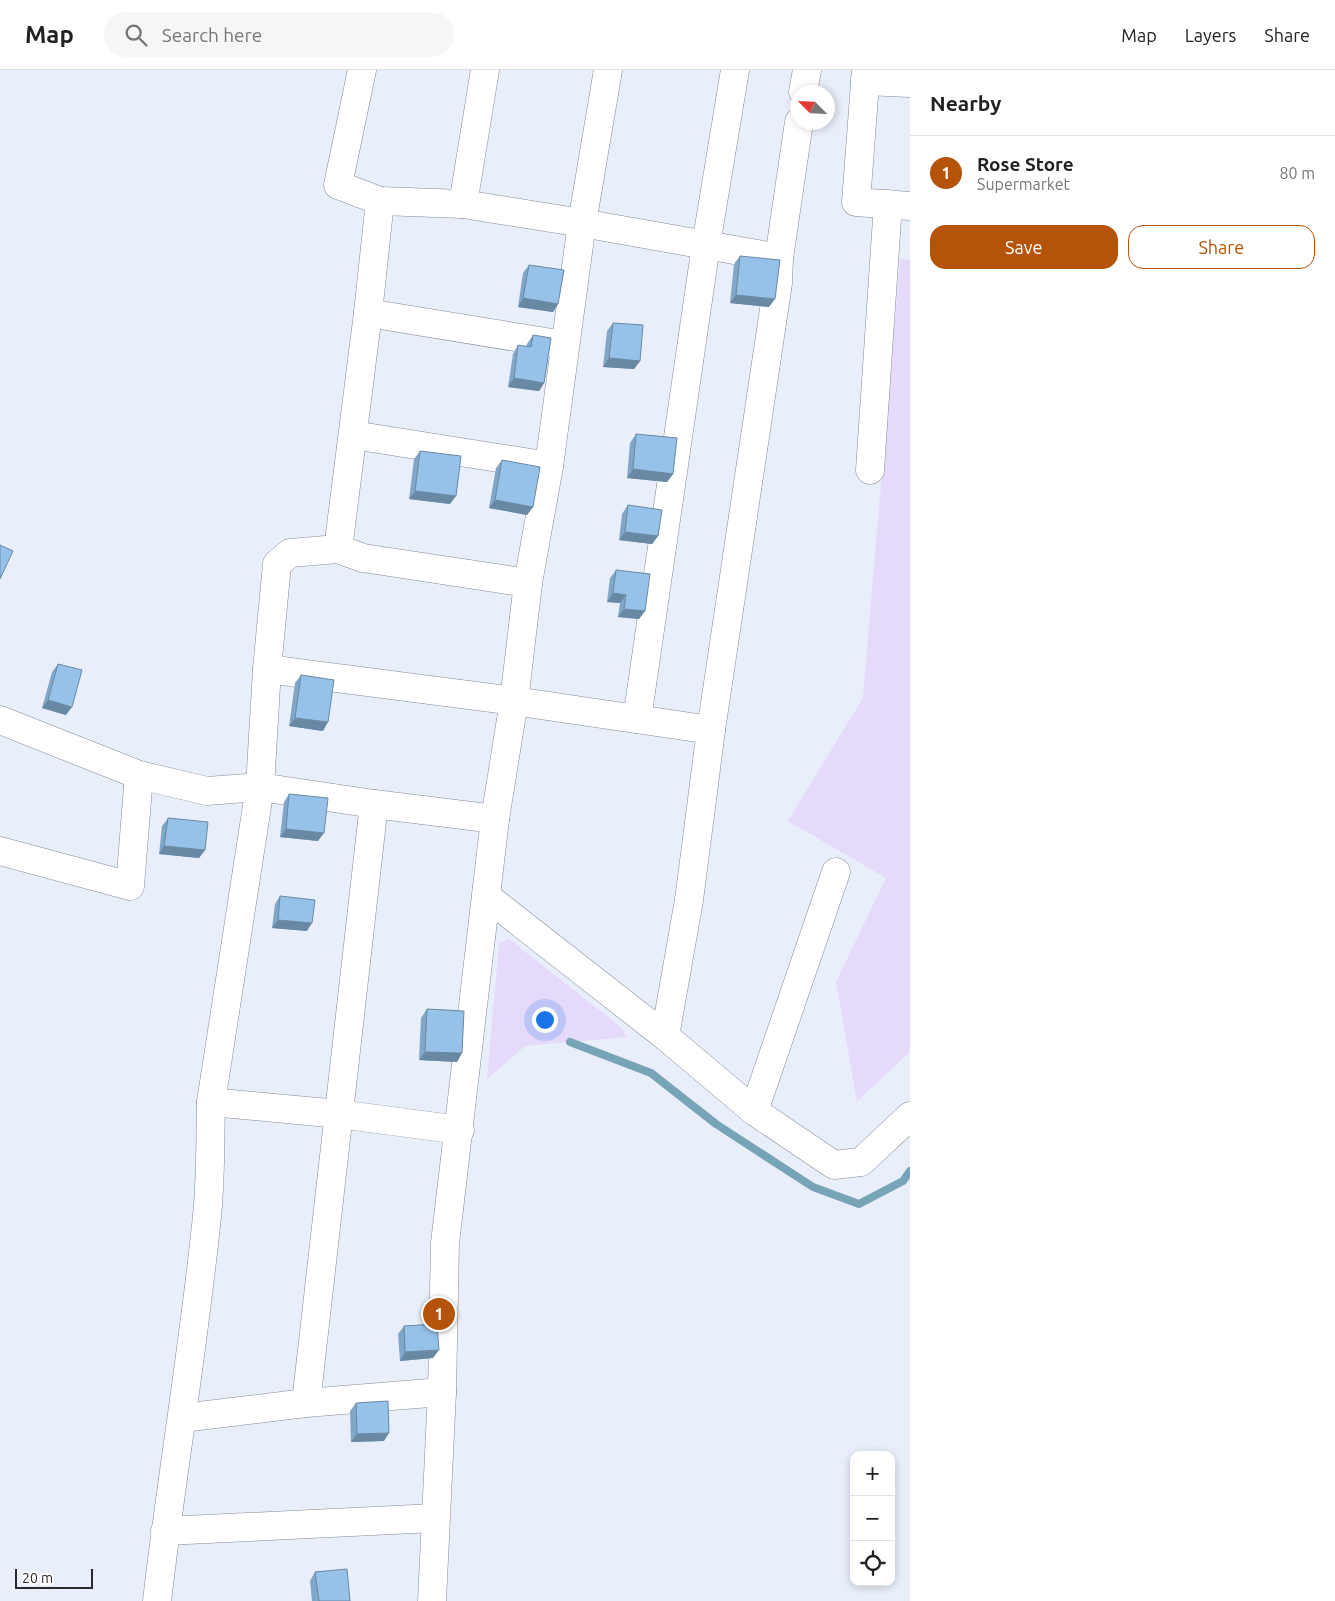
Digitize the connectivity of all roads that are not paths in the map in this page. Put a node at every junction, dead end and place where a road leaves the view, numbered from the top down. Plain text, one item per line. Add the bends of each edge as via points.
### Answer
1 (362, 70) edge
2 (484, 70) edge
3 (608, 70) edge
4 (735, 70) edge
5 (807, 70) edge
6 (865, 76) edge
7 (910, 82) edge
8 (804, 85) edge
9 (798, 130) edge
10 (380, 201) junction
11 (463, 204) junction
12 (899, 205) edge
13 (582, 223) junction
14 (706, 245) junction
15 (779, 258) junction
16 (368, 313) junction
17 (564, 345) junction
18 (353, 435) junction
19 (550, 466) junction
20 (870, 470) dead end
21 (338, 549) junction
22 (528, 584) junction
23 (267, 669) junction
24 (514, 701) junction
25 (637, 719) junction
26 (0, 720) edge
27 (711, 730) junction
28 (139, 775) junction
29 (260, 787) junction
30 (374, 804) junction
31 (495, 818) junction
32 (0, 851) edge
33 (836, 872) dead end
34 (486, 896) junction
35 (665, 1036) junction
36 (211, 1102) junction
37 (754, 1111) junction
38 (339, 1114) junction
39 (910, 1116) edge
40 (460, 1130) junction
41 (442, 1392) junction
42 (306, 1403) junction
43 (182, 1418) junction
44 (435, 1518) junction
45 (166, 1531) junction
46 (157, 1601) edge
47 (432, 1601) edge

1 - 10 street via 338,185
2 - 11 street
3 - 13 street
4 - 14 street
5 - 8 street
6 - 7 street
6 - 12 street via 856,202
9 - 15 street
10 - 11 street
10 - 16 street
11 - 13 street
12 - 20 street
13 - 14 street
13 - 17 street
14 - 15 street
14 - 25 street
15 - 27 street via 777,293
16 - 17 street
16 - 18 street
17 - 19 street
18 - 19 street
18 - 21 street
19 - 22 street
21 - 22 street via 363,558
21 - 23 street via 290,553 277,564
22 - 24 street
23 - 24 street
23 - 29 street
24 - 25 street
24 - 31 street
25 - 27 street
26 - 28 street
27 - 35 street via 689,900
28 - 29 street via 207,791
28 - 32 street via 130,886
29 - 30 street
29 - 36 street
30 - 31 street
30 - 38 street
31 - 34 street
33 - 37 street
34 - 35 street
34 - 40 street
35 - 37 street
36 - 38 street
36 - 43 street via 207,1214
37 - 39 street via 834,1165 861,1162
38 - 40 street
38 - 42 street
40 - 41 street via 445,1244
41 - 42 street
41 - 44 street
42 - 43 street
43 - 45 street
44 - 45 street
44 - 47 street
45 - 46 street

